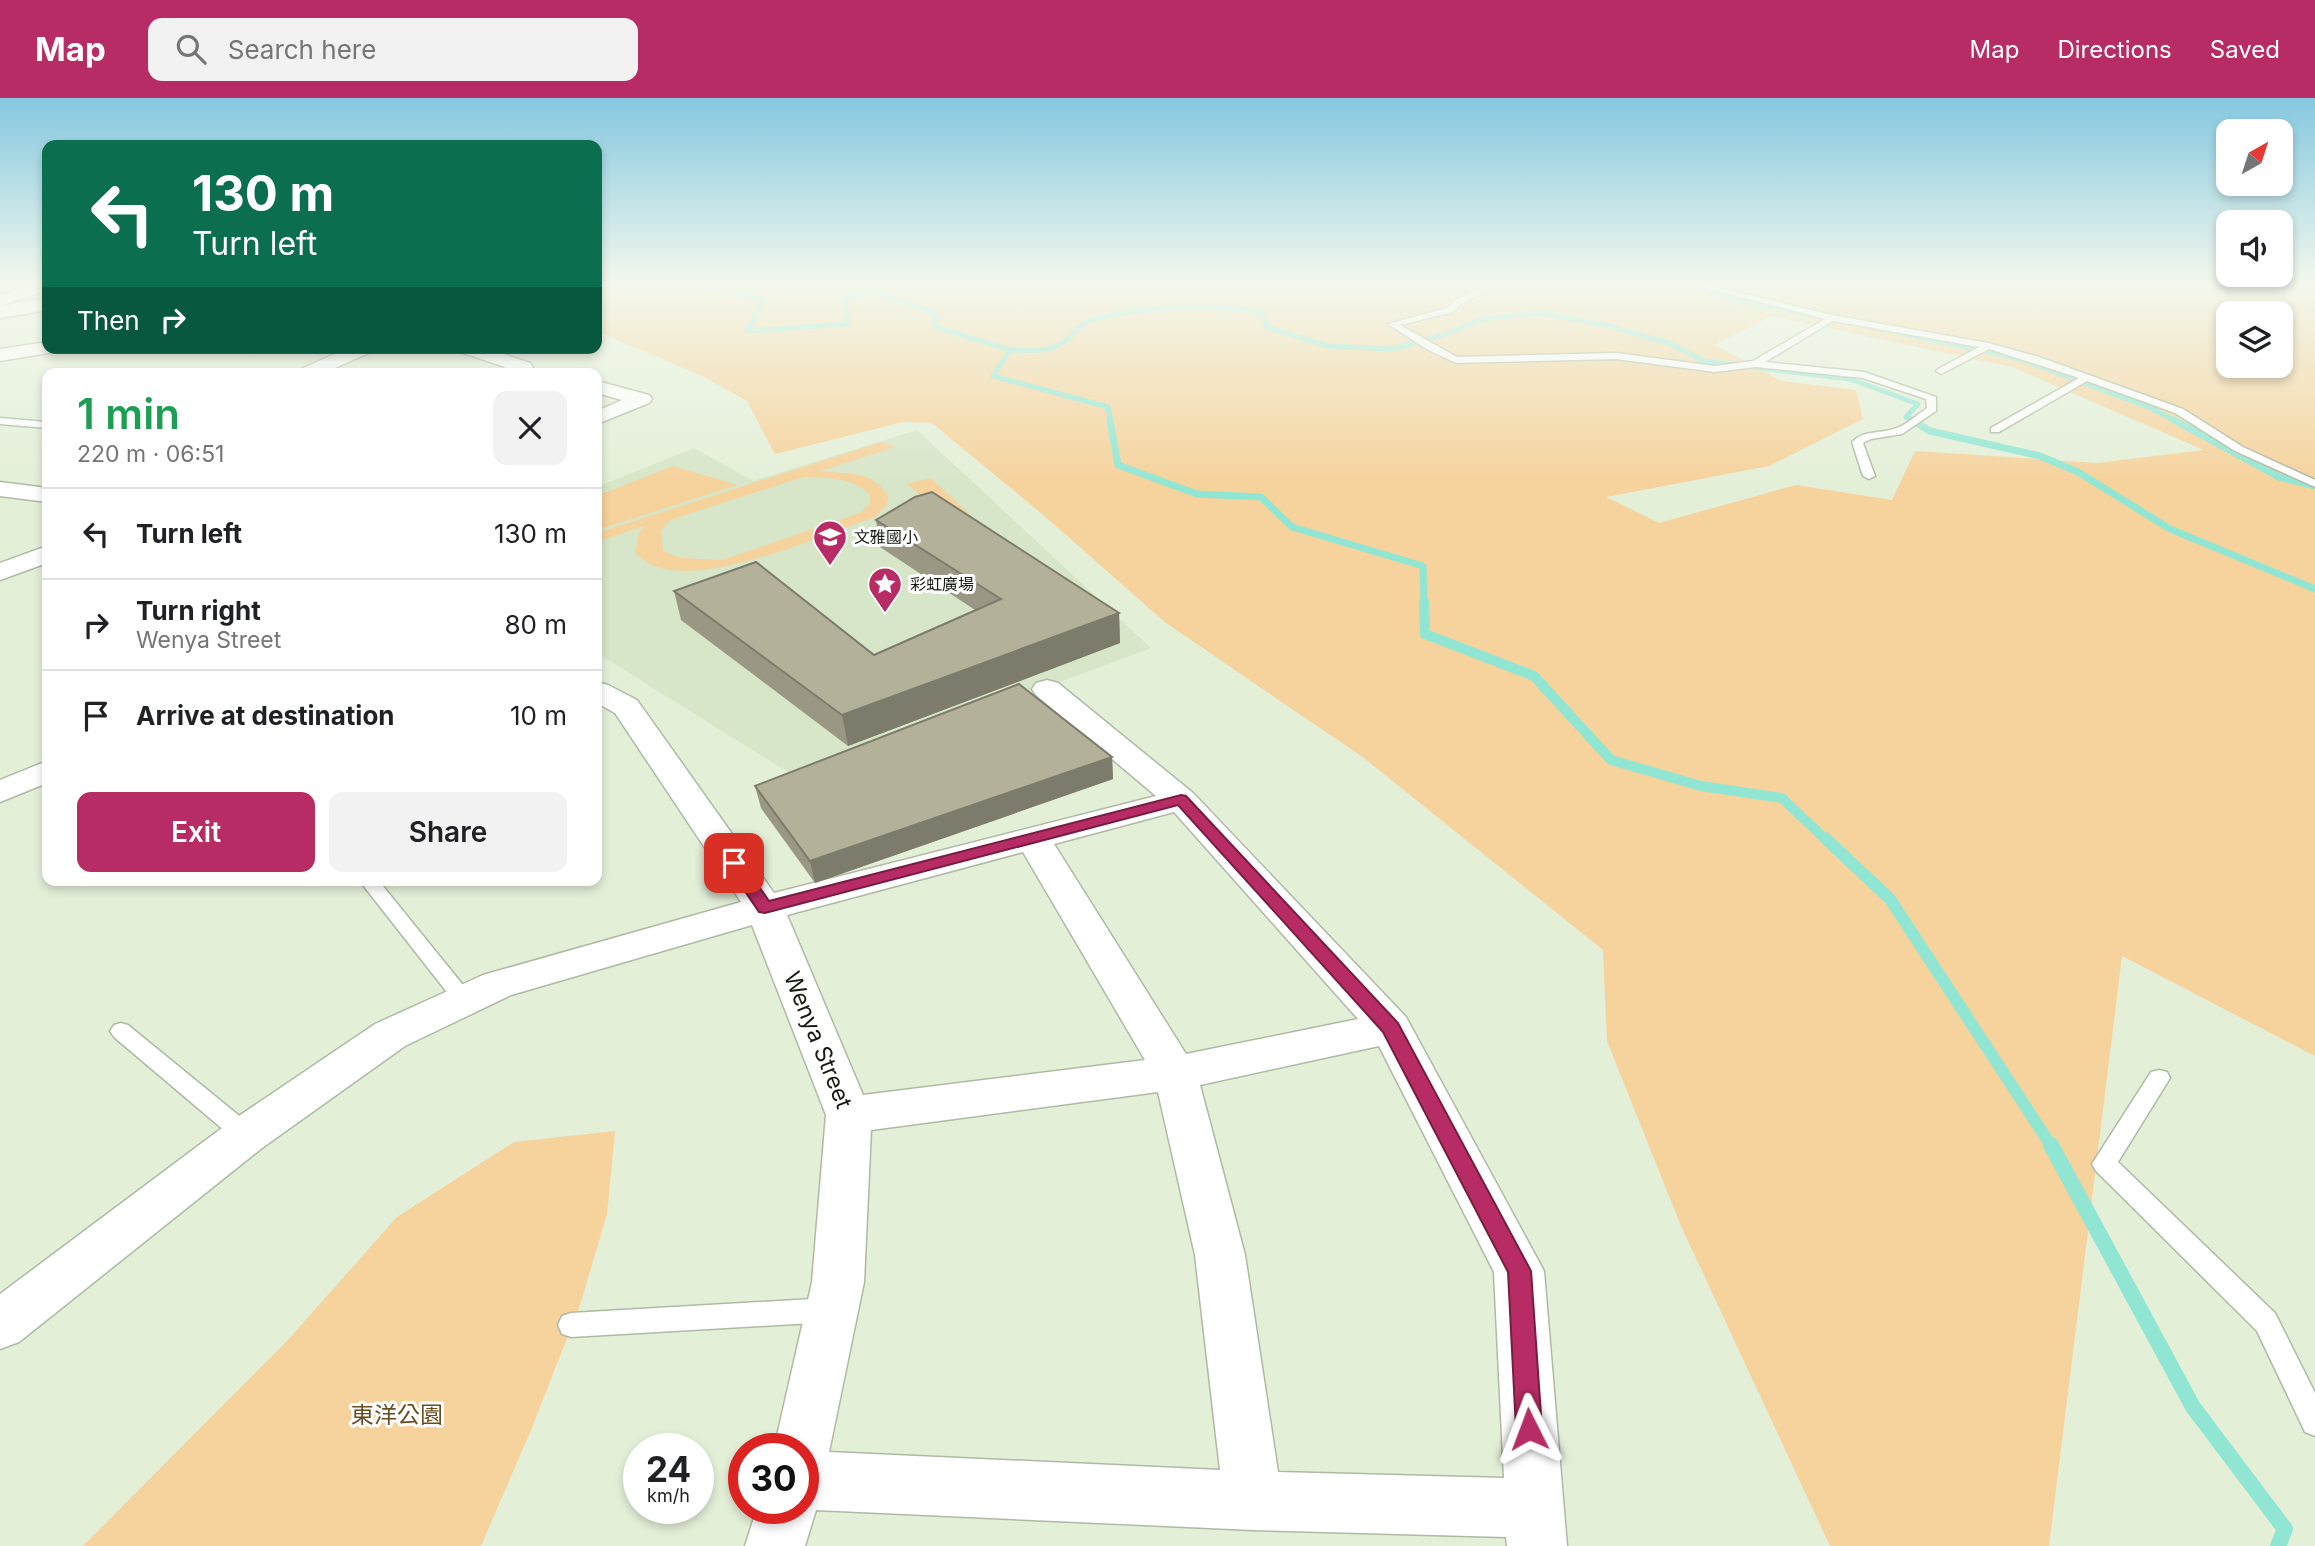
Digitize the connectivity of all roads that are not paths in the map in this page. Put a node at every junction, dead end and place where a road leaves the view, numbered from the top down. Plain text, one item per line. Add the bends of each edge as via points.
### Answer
1 (36, 350) edge
2 (1431, 350) edge
3 (1776, 350) edge
4 (1982, 350) edge
5 (1986, 350) edge
6 (351, 354) edge
7 (480, 354) edge
8 (0, 355) edge
9 (1751, 364) junction
10 (319, 368) edge
11 (512, 368) edge
12 (1941, 371) dead end
13 (2083, 380) junction
14 (602, 388) edge
15 (602, 416) edge
16 (0, 421) edge
17 (42, 425) edge
18 (1995, 430) dead end
19 (1869, 476) dead end
20 (2315, 484) edge
21 (0, 489) edge
22 (42, 491) edge
23 (42, 556) edge
24 (0, 572) edge
25 (1047, 689) dead end
26 (602, 694) edge
27 (42, 773) edge
28 (0, 792) edge
29 (1181, 800) junction
30 (1033, 840) junction
31 (374, 886) edge
32 (765, 908) junction
33 (464, 1000) junction
34 (1391, 1028) junction
35 (121, 1031) dead end
36 (1175, 1073) junction
37 (2159, 1078) dead end
38 (849, 1115) junction
39 (246, 1135) junction
40 (832, 1309) junction
41 (0, 1325) edge
42 (571, 1325) dead end
43 (2315, 1422) edge
44 (805, 1433) edge
45 (819, 1481) edge
46 (1253, 1501) junction
47 (782, 1524) edge
48 (1535, 1527) edge
49 (775, 1546) edge

1 - 8 street
2 - 9 lane via 1456,360 1616,356 1715,369
3 - 9 lane
4 - 12 lane
5 - 13 lane via 2036,359
6 - 10 street
7 - 11 street
9 - 19 lane via 1864,375 1931,397 1932,409 1898,432 1857,442
13 - 18 lane
13 - 20 lane via 2179,411 2239,449
14 - 15 street via 642,399
16 - 17 lane
21 - 22 street
23 - 24 street
25 - 29 street
26 - 32 street, Wenya Street via 626,707
27 - 28 street
29 - 30 street
29 - 34 street
30 - 32 street
30 - 36 street
31 - 33 lane
32 - 33 street via 497,985
32 - 38 street, Wenya Street
33 - 39 street via 390,1035
34 - 36 street
34 - 48 street via 1519,1271
35 - 39 lane
36 - 38 street
36 - 46 street via 1220,1255
37 - 43 lane via 2104,1164 2266,1322
38 - 40 street, Wenya Street via 838,1282
39 - 41 street
40 - 42 lane
40 - 44 street, Wenya Street
45 - 46 street
46 - 48 street
47 - 49 street

